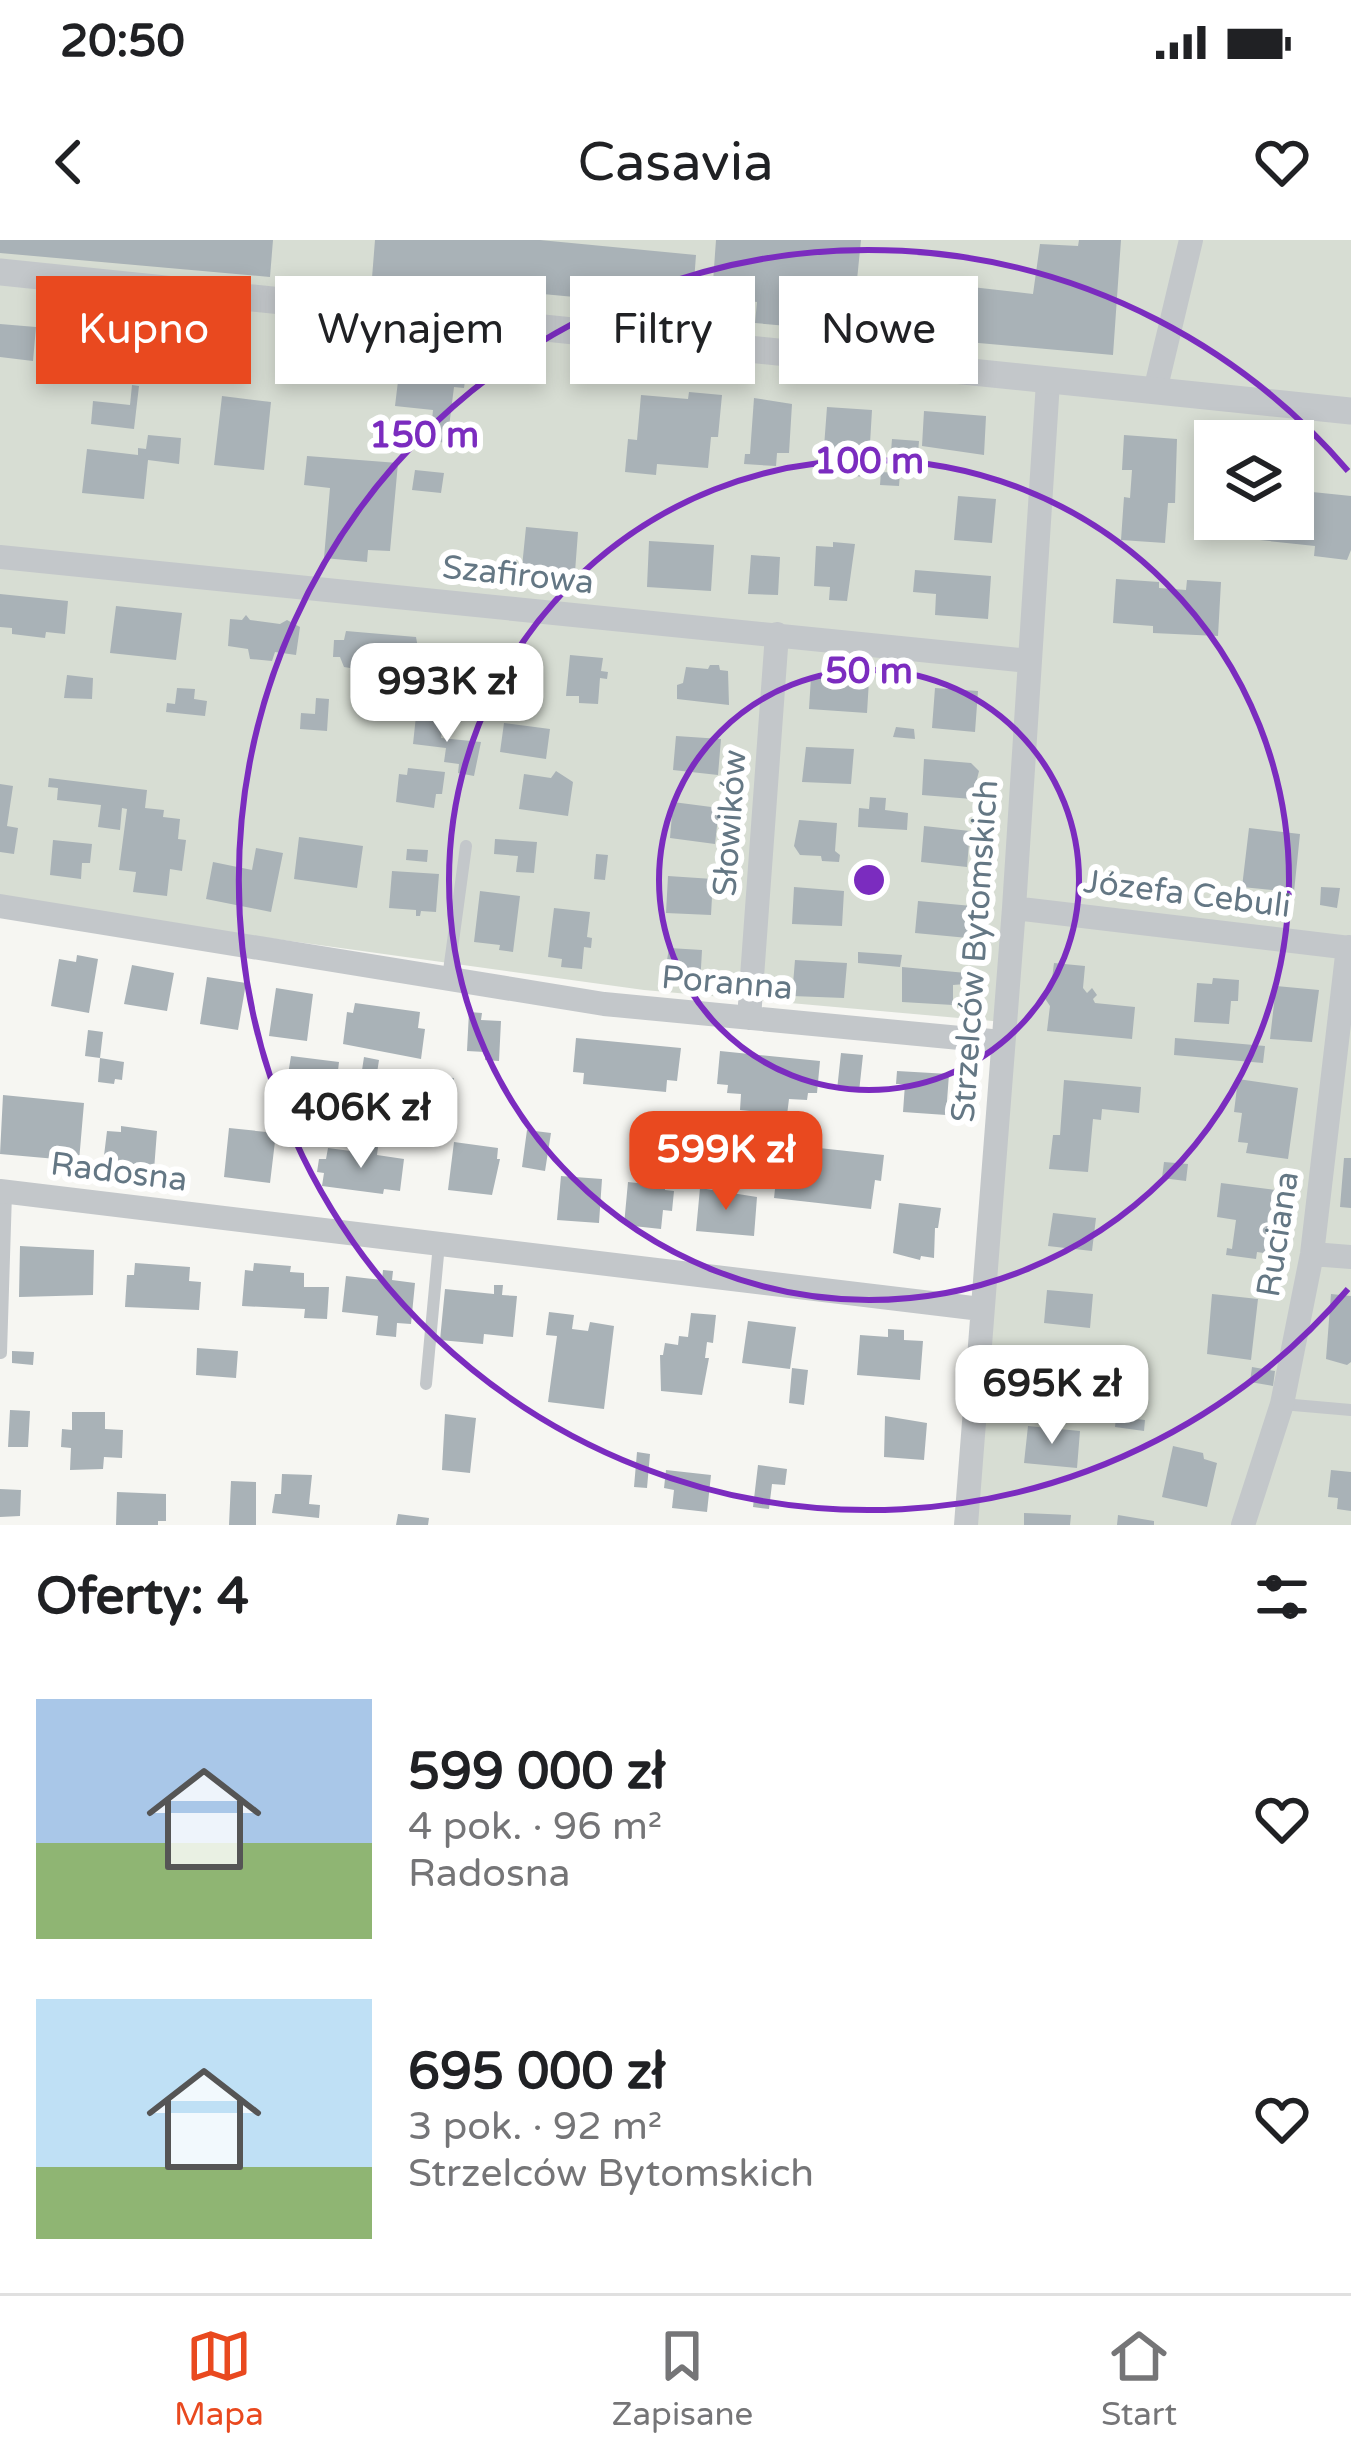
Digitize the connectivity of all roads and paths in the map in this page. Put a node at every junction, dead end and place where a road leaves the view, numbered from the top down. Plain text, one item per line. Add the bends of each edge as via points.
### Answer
1 (1191, 240) edge
2 (0, 272) edge
3 (1048, 382) junction
4 (1155, 391) junction
5 (1351, 411) edge
6 (0, 557) edge
7 (777, 634) junction
8 (1029, 661) junction
9 (466, 847) dead end
10 (0, 906) edge
11 (1014, 908) junction
12 (1350, 948) edge
13 (448, 978) junction
14 (749, 1018) junction
15 (1002, 1042) junction
16 (3, 1192) edge
17 (439, 1244) junction
18 (1312, 1253) junction
19 (1351, 1257) edge
20 (981, 1309) junction
21 (1, 1354) edge
22 (426, 1384) dead end
23 (1282, 1404) junction
24 (1351, 1410) edge
25 (966, 1525) edge
26 (1243, 1525) edge

1 - 4 street
2 - 3 street
3 - 4 street
3 - 8 street, Strzelców Bytomskich
4 - 5 street
6 - 7 street, Szafirowa
7 - 8 street, Szafirowa
7 - 14 street, Słowików
8 - 11 street, Strzelców Bytomskich
9 - 13 lane
10 - 13 street, Poranna
11 - 12 street, Józefa Cebuli
11 - 15 street, Strzelców Bytomskich
12 - 18 street, Ruciana
13 - 14 street, Poranna
14 - 15 street, Poranna
15 - 20 street, Strzelców Bytomskich
16 - 17 street, Radosna
16 - 21 lane, Radosna
17 - 20 street, Radosna
17 - 22 lane
18 - 19 street
18 - 23 street, Ruciana
20 - 25 street, Strzelców Bytomskich
23 - 24 lane
23 - 26 street, Ruciana

